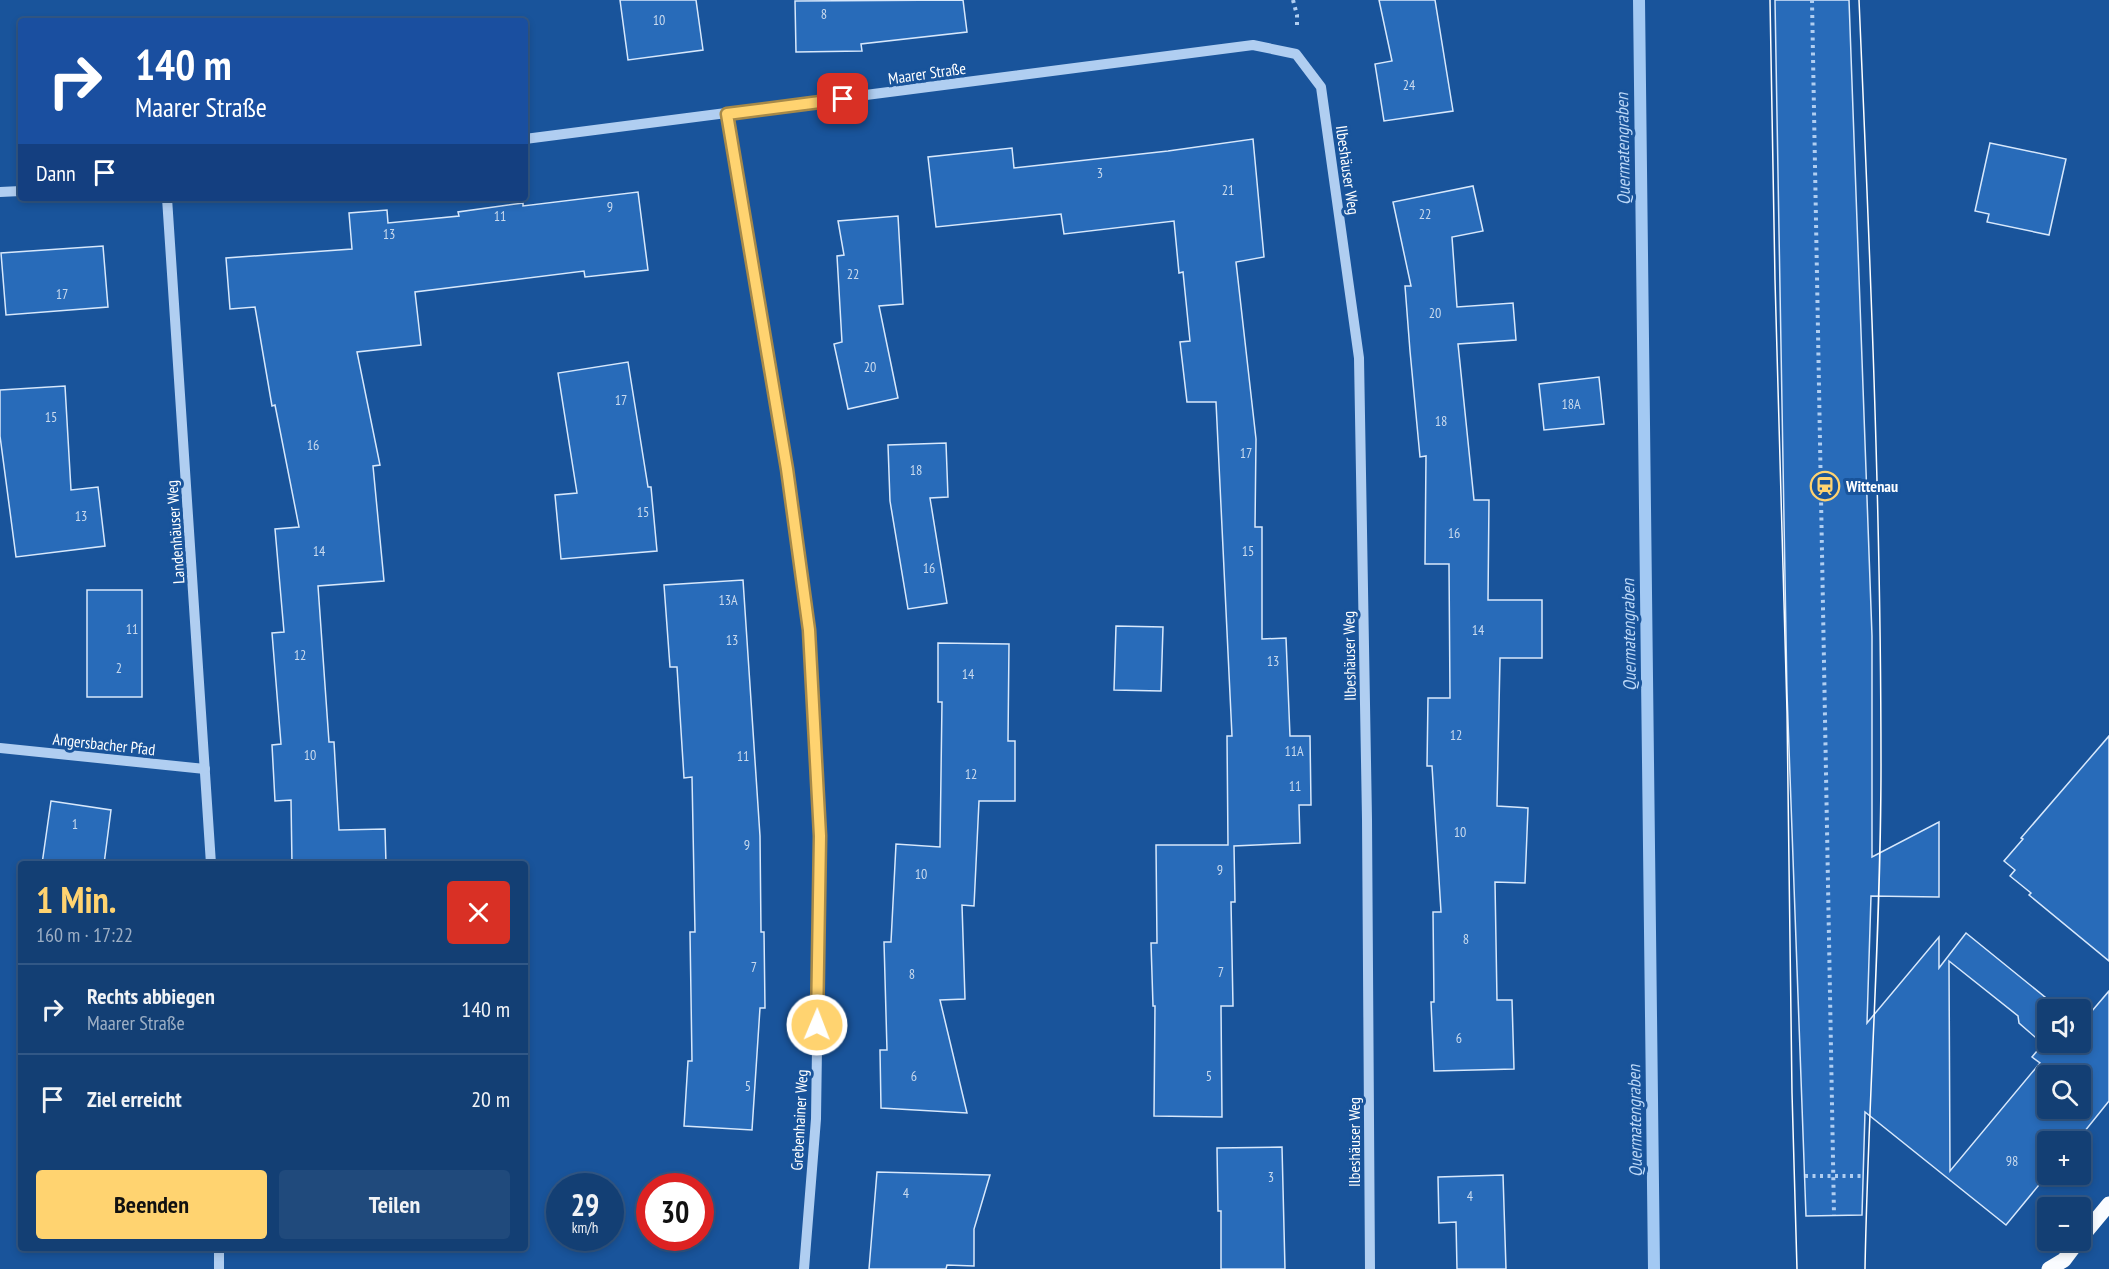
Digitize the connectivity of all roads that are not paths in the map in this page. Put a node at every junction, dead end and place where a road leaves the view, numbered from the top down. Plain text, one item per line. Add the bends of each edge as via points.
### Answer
1 (1296, 54) joint
2 (727, 114) junction
3 (528, 139) edge
4 (18, 191) edge
5 (0, 192) edge
6 (167, 201) edge
7 (0, 748) edge
8 (205, 769) junction
9 (211, 861) edge
10 (2109, 1204) edge
11 (2091, 1226) edge
12 (219, 1251) edge
13 (2072, 1251) edge
14 (2062, 1264) edge
15 (219, 1269) edge
16 (804, 1269) edge
17 (1370, 1269) edge
18 (2049, 1269) edge

1 - 2 street, Maarer Straße via 1253,45
1 - 17 street, Ilbeshäuser Weg via 1321,87 1359,358
2 - 3 street, Maarer Straße
2 - 16 street, Grebenhainer Weg via 787,469 809,630 820,836 816,1119
4 - 5 street
6 - 8 street, Landenhäuser Weg
7 - 8 street, Angersbacher Pfad
8 - 9 street, Landenhäuser Weg
10 - 11 main road
12 - 15 street
13 - 14 main road
14 - 18 main road

